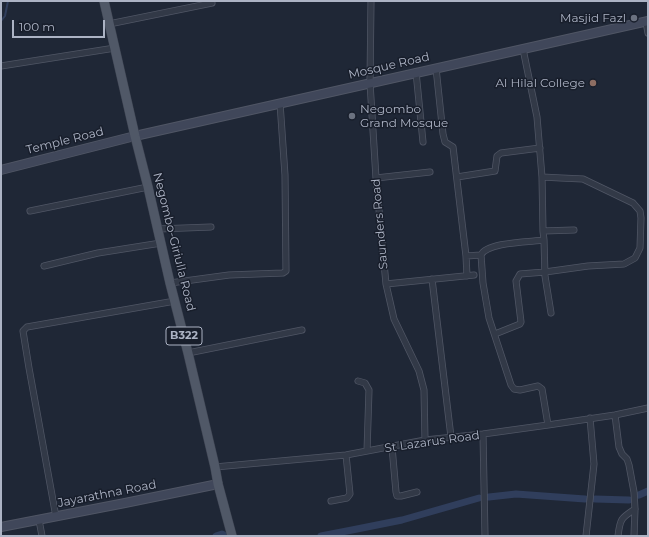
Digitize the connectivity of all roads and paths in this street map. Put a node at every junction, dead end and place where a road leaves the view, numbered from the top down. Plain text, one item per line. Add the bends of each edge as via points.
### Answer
1 (104, 1) edge
2 (371, 1) edge
3 (212, 3) dead end
4 (647, 21) edge
5 (109, 24) junction
6 (648, 33) edge
7 (115, 48) junction
8 (523, 49) junction
9 (1, 66) edge
10 (436, 68) junction
11 (416, 72) junction
12 (370, 83) junction
13 (280, 103) junction
14 (135, 136) junction
15 (423, 142) dead end
16 (540, 148) junction
17 (1, 170) edge
18 (430, 172) dead end
19 (457, 177) junction
20 (542, 177) junction
21 (376, 178) junction
22 (148, 187) junction
23 (30, 211) dead end
24 (212, 227) dead end
25 (158, 229) junction
26 (574, 230) dead end
27 (543, 231) junction
28 (544, 240) junction
29 (161, 243) junction
30 (466, 256) junction
31 (481, 256) junction
32 (44, 266) dead end
33 (545, 272) junction
34 (467, 276) junction
35 (474, 276) dead end
36 (432, 279) junction
37 (170, 283) junction
38 (386, 284) junction
39 (175, 301) junction
40 (551, 314) dead end
41 (302, 330) dead end
42 (495, 334) junction
43 (188, 353) junction
44 (358, 381) dead end
45 (648, 408) edge
46 (615, 415) junction
47 (590, 418) junction
48 (548, 425) junction
49 (483, 434) junction
50 (451, 437) junction
51 (425, 440) junction
52 (392, 447) junction
53 (368, 452) junction
54 (346, 455) junction
55 (215, 467) junction
56 (218, 484) junction
57 (417, 492) dead end
58 (331, 501) dead end
59 (635, 509) junction
60 (56, 516) junction
61 (39, 520) junction
62 (1, 527) edge
63 (42, 536) edge
64 (232, 536) edge
65 (485, 536) edge
66 (586, 536) edge
67 (618, 536) edge
68 (634, 536) edge

1 - 5 main road, Negombo-Giriulla Road / B322
2 - 12 street, Saunders Road
3 - 5 street
4 - 6 street
4 - 8 street, Mosque Road
5 - 7 main road, Negombo-Giriulla Road / B322
7 - 9 street
7 - 14 main road, Negombo-Giriulla Road / B322
8 - 10 street, Mosque Road
8 - 16 street via 537,117
10 - 11 street, Mosque Road
10 - 19 street via 444,142 453,146
11 - 12 street, Mosque Road
11 - 15 street
12 - 13 street, Mosque Road
12 - 21 street, Saunders Road
13 - 14 street, Mosque Road
13 - 37 street via 285,175 286,271
14 - 17 street, Temple Road
14 - 22 main road, Negombo-Giriulla Road / B322
16 - 19 street via 501,153 497,156 495,171
16 - 20 street
18 - 21 street
19 - 30 street
20 - 27 street
20 - 33 street via 583,179 633,203 640,211 641,218 640,248 635,258 624,264
21 - 38 street, Saunders Road
22 - 23 street
22 - 25 main road, Negombo-Giriulla Road / B322
24 - 25 street
25 - 29 main road, Negombo-Giriulla Road / B322
26 - 27 street
27 - 28 street
28 - 31 street via 502,244 486,249
28 - 33 street
29 - 32 street via 98,253
29 - 37 main road, Negombo-Giriulla Road / B322
30 - 31 street
30 - 34 street
31 - 42 street via 489,318
33 - 40 street
33 - 42 street via 520,274 516,281 520,324
34 - 35 street
34 - 36 street
36 - 38 street
36 - 50 street
37 - 39 main road, Negombo-Giriulla Road / B322
38 - 51 street, Saunders Road via 394,319 419,371 424,390
39 - 43 main road, Negombo-Giriulla Road / B322
39 - 60 street via 27,327 23,331
41 - 43 street
42 - 48 street via 514,389 538,386 542,389
43 - 55 main road, Negombo-Giriulla Road / B322
44 - 53 street via 365,383 369,390
45 - 46 street, St Lazarus Road
46 - 47 street, St Lazarus Road
46 - 59 street via 619,447 630,465
47 - 48 street, St Lazarus Road
47 - 66 street via 594,464
48 - 49 street, St Lazarus Road
49 - 50 street, St Lazarus Road
49 - 65 street
50 - 51 street, St Lazarus Road
51 - 52 street, St Lazarus Road
52 - 53 street, St Lazarus Road
52 - 57 street via 398,496
53 - 54 street, St Lazarus Road
54 - 55 street, St Lazarus Road
54 - 58 street via 350,494 347,498
55 - 56 main road, Negombo-Giriulla Road / B322
56 - 60 street, Jayarathna Road
56 - 64 main road, Negombo-Giriulla Road / B322
59 - 67 street via 621,520
59 - 68 street
60 - 61 street, Jayarathna Road
61 - 62 street, Jayarathna Road
61 - 63 street

